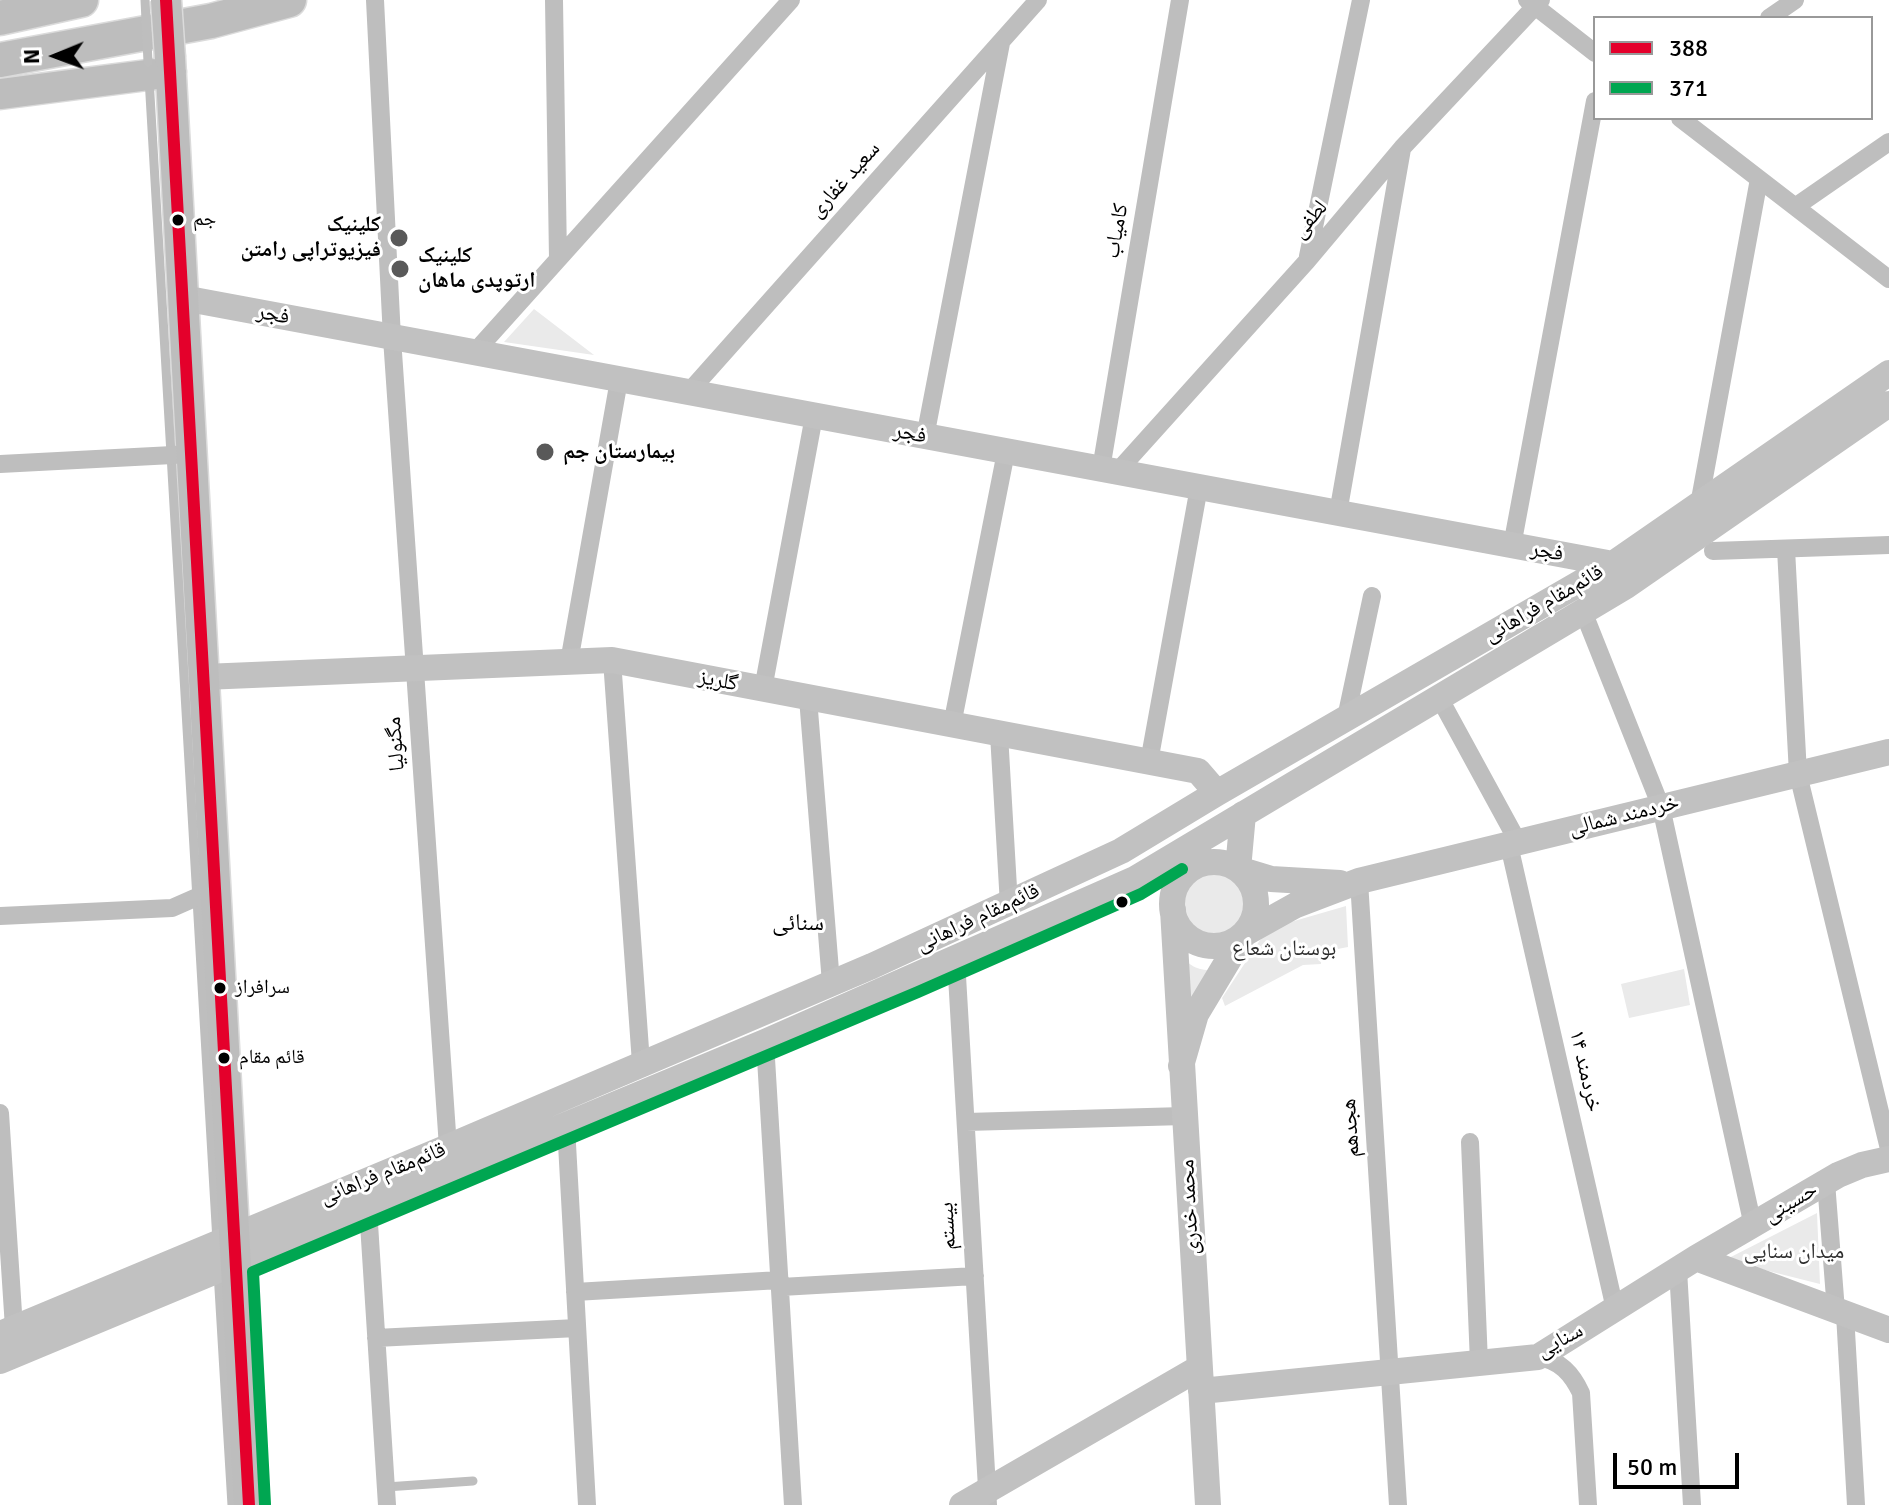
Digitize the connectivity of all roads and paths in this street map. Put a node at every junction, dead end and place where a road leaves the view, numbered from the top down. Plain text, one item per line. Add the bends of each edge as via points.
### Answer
1 (81, 0) edge
2 (289, 0) edge
3 (375, 0) edge
4 (554, 0) edge
5 (791, 0) edge
6 (1038, 0) edge
7 (1180, 0) edge
8 (1361, 0) edge
9 (1795, 0) edge
10 (160, 2) edge
11 (1534, 2) edge
12 (1772, 16) edge
13 (0, 18) edge
14 (1002, 41) junction
15 (1593, 51) edge
16 (0, 60) edge
17 (160, 66) junction
18 (0, 94) edge
19 (1593, 112) edge
20 (1683, 120) edge
21 (1889, 142) edge
22 (1402, 148) junction
23 (1759, 179) junction
24 (1795, 207) junction
25 (558, 259) junction
26 (1307, 261) junction
27 (1889, 279) edge
28 (183, 298) junction
29 (392, 338) junction
30 (474, 353) junction
31 (1889, 373) edge
32 (619, 380) junction
33 (688, 393) junction
34 (1889, 404) edge
35 (814, 416) junction
36 (925, 437) junction
37 (1006, 452) junction
38 (181, 455) junction
39 (0, 464) edge
40 (1109, 471) junction
41 (1199, 487) junction
42 (1699, 505) junction
43 (1338, 513) junction
44 (1889, 545) edge
45 (1512, 546) junction
46 (1786, 549) junction
47 (1713, 551) dead end
48 (1620, 575) junction
49 (1372, 596) dead end
50 (1583, 611) junction
51 (612, 660) junction
52 (569, 662) junction
53 (415, 667) junction
54 (204, 677) junction
55 (763, 689) junction
56 (808, 698) junction
57 (1440, 699) junction
58 (1346, 718) junction
59 (952, 725) junction
60 (999, 734) junction
61 (1889, 752) edge
62 (1149, 762) junction
63 (1798, 774) junction
64 (1217, 793) junction
65 (1661, 807) junction
66 (1243, 814) junction
67 (1161, 826) junction
68 (1514, 843) junction
69 (1174, 855) junction
70 (1238, 869) junction
71 (1359, 881) junction
72 (206, 888) junction
73 (1173, 903) junction
74 (1009, 905) junction
75 (0, 916) edge
76 (1244, 934) junction
77 (956, 959) junction
78 (831, 983) junction
79 (765, 1042) junction
80 (641, 1063) junction
81 (1181, 1066) junction
82 (0, 1113) edge
83 (1184, 1116) junction
84 (966, 1122) junction
85 (566, 1126) junction
86 (1470, 1142) dead end
87 (448, 1147) junction
88 (1889, 1149) edge
89 (1889, 1159) edge
90 (1826, 1182) junction
91 (368, 1208) junction
92 (1753, 1226) junction
93 (226, 1252) junction
94 (1687, 1264) junction
95 (975, 1276) junction
96 (780, 1283) junction
97 (575, 1292) junction
98 (1615, 1309) junction
99 (1840, 1312) junction
100 (577, 1328) junction
101 (1889, 1330) edge
102 (7, 1331) edge
103 (376, 1338) junction
104 (1538, 1357) junction
105 (0, 1361) edge
106 (1479, 1363) junction
107 (1391, 1372) junction
108 (1200, 1380) junction
109 (473, 1481) dead end
110 (387, 1496) edge
111 (988, 1497) edge
112 (232, 1505) edge
113 (249, 1505) edge
114 (587, 1505) edge
115 (793, 1505) edge
116 (962, 1505) edge
117 (1208, 1505) edge
118 (1398, 1505) edge
119 (1588, 1505) edge
120 (1692, 1505) edge
121 (1856, 1505) edge

1 - 13 highway
2 - 16 highway via 211,21
3 - 29 street, مگنولیا
4 - 25 street
5 - 25 street
6 - 14 street, سعید غفاری
7 - 40 street, کامیاب
8 - 26 street
9 - 12 street
10 - 17 main road, bridge
11 - 15 street
11 - 22 street, لطفی
14 - 33 street, سعید غفاری
14 - 36 street
17 - 18 main road
17 - 28 main road
17 - 38 lane
19 - 45 street
20 - 23 street
21 - 24 street
22 - 26 street, لطفی
22 - 43 street
23 - 24 street
23 - 42 street
24 - 27 street
25 - 30 street
26 - 40 street, لطفی
28 - 29 street, فجر
28 - 38 main road
29 - 30 street, فجر
29 - 53 street, مگنولیا
30 - 32 street, فجر
31 - 42 street, قائم‌مقام فراهانی
32 - 33 street, فجر
32 - 52 street
33 - 35 street, فجر
34 - 48 street, قائم‌مقام فراهانی
35 - 36 street, فجر
35 - 55 street
36 - 37 street, فجر
37 - 40 street, فجر
37 - 59 street
38 - 39 street
38 - 54 main road
38 - 72 lane
40 - 41 street, فجر
41 - 43 street, فجر
41 - 62 street
42 - 48 street, قائم‌مقام فراهانی
43 - 45 street, فجر
44 - 46 street
45 - 48 street, فجر
46 - 47 street
46 - 63 street
48 - 50 street, قائم‌مقام فراهانی
48 - 58 street, قائم‌مقام فراهانی
49 - 58 street
50 - 57 street, قائم‌مقام فراهانی
50 - 65 street
51 - 52 street, گلریز
51 - 55 street, گلریز
51 - 80 street
52 - 53 street, گلریز
53 - 54 street, گلریز
53 - 87 street, مگنولیا
54 - 72 main road
55 - 56 street, گلریز
56 - 59 street, گلریز
56 - 78 street
57 - 66 street, قائم‌مقام فراهانی
57 - 68 street, خردمند ۱۴
58 - 64 street, قائم‌مقام فراهانی
59 - 60 street, گلریز
60 - 62 street, گلریز
60 - 74 street
61 - 63 street, خردمند شمالی
62 - 64 street, گلریز via 1198,771
63 - 65 street, خردمند شمالی
63 - 88 street
64 - 67 street, قائم‌مقام فراهانی
65 - 68 street, خردمند شمالی
65 - 92 street
66 - 69 street, قائم‌مقام فراهانی
66 - 70 street
67 - 69 street
67 - 74 street, قائم‌مقام فراهانی
68 - 71 street, خردمند شمالی
68 - 98 street, خردمند ۱۴
69 - 73 street, محمد خدری
69 - 77 street, قائم‌مقام فراهانی via 1135,879
70 - 71 street, خردمند شمالی via 1271,879
70 - 73 street via 1216,862 1193,867 1177,884
70 - 76 street via 1256,900 1252,924
71 - 76 street, خردمند شمالی via 1296,905
71 - 107 street, هجدهم
72 - 75 street via 172,908
72 - 93 main road
73 - 76 street via 1177,923 1195,941 1221,946
73 - 81 street, محمد خدری
74 - 78 street, قائم‌مقام فراهانی
76 - 81 street via 1196,1014
77 - 79 street, قائم‌مقام فراهانی
77 - 84 street, بیستم
78 - 80 street, قائم‌مقام فراهانی
79 - 85 street, قائم‌مقام فراهانی
79 - 96 street
80 - 87 street, قائم‌مقام فراهانی
81 - 83 street, محمد خدری
82 - 102 street
83 - 84 street
83 - 108 street, محمد خدری
84 - 95 street, بیستم
85 - 91 street, قائم‌مقام فراهانی
85 - 97 street
86 - 106 street
87 - 93 street, قائم‌مقام فراهانی
89 - 90 street, حسینی
90 - 92 street, حسینی
90 - 99 street
91 - 93 street, قائم‌مقام فراهانی
91 - 103 street
92 - 94 street, حسینی
93 - 102 street, قائم‌مقام فراهانی
93 - 105 street, قائم‌مقام فراهانی
93 - 112 lane
93 - 113 main road
94 - 98 street, سنایی
94 - 99 street
94 - 120 street
95 - 96 street
95 - 111 street, بیستم
96 - 97 street
96 - 115 street
97 - 100 street
98 - 104 street, سنایی
99 - 101 street
99 - 121 street
100 - 103 street
100 - 114 street
103 - 110 street
104 - 106 street, سنایی
104 - 119 street via 1562,1366 1581,1393
106 - 107 street, سنایی
107 - 108 street, سنایی
107 - 118 street, هجدهم
108 - 111 street, سنایی
108 - 117 street, محمد خدری
109 - 110 lane
111 - 116 street, سنایی

